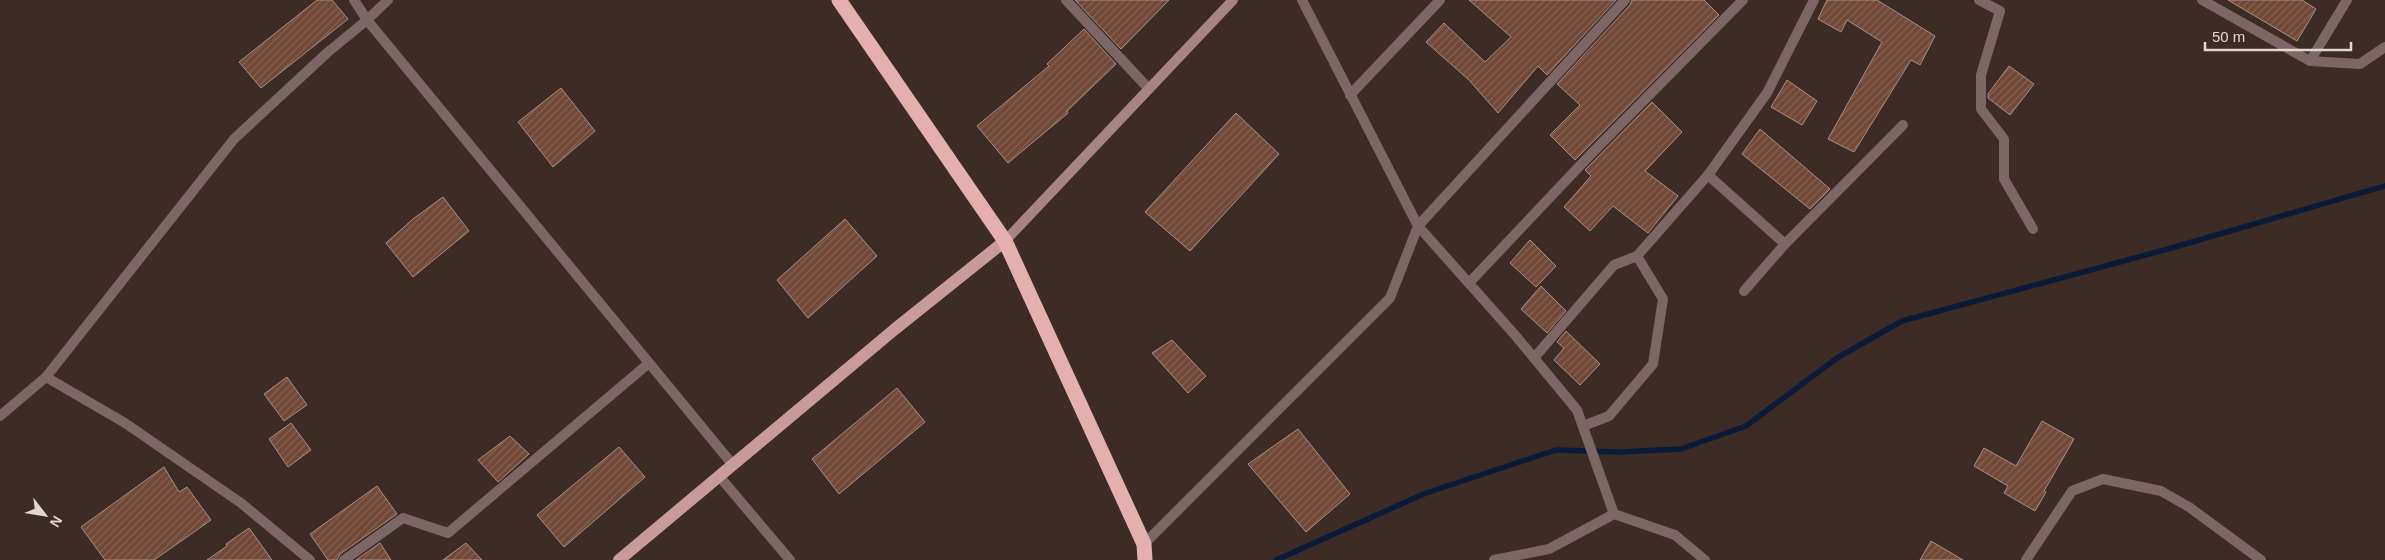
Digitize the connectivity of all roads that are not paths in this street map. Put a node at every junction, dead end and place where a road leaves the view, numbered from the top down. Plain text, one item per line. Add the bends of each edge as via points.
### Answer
1 (354, 0) edge
2 (388, 0) edge
3 (839, 0) edge
4 (1066, 0) edge
5 (1233, 0) edge
6 (1302, 0) edge
7 (1440, 0) edge
8 (1625, 0) edge
9 (1743, 0) edge
10 (1814, 0) edge
11 (1979, 0) edge
12 (2202, 0) edge
13 (2347, 0) edge
14 (367, 20) junction
15 (2385, 47) edge
16 (2310, 61) junction
17 (1149, 89) junction
18 (1350, 95) junction
19 (1903, 125) dead end
20 (1708, 175) junction
21 (1418, 226) junction
22 (2033, 229) dead end
23 (1005, 241) junction
24 (1786, 244) junction
25 (1637, 256) junction
26 (1469, 283) junction
27 (1744, 291) dead end
28 (1534, 358) junction
29 (649, 363) junction
30 (46, 377) junction
31 (0, 416) edge
32 (1583, 426) junction
33 (733, 465) junction
34 (719, 476) junction
35 (1614, 514) junction
36 (1144, 544) junction
37 (1527, 553) junction
38 (310, 560) edge
39 (344, 560) edge
40 (620, 560) edge
41 (790, 560) edge
42 (1145, 560) edge
43 (1494, 560) edge
44 (1536, 560) edge
45 (1705, 560) edge
46 (2026, 560) edge
47 (2260, 560) edge

1 - 14 street
2 - 14 street
3 - 23 highway
4 - 17 street
5 - 17 street
6 - 18 street
7 - 18 street
8 - 21 street
9 - 26 street
10 - 20 street via 1768,93
11 - 22 street via 2000,11 1981,76 1981,108 2004,139 2004,179
12 - 16 street
13 - 16 street
14 - 29 street
14 - 30 street via 234,139
15 - 16 street via 2360,64
17 - 23 street
18 - 21 street
19 - 24 street
20 - 24 street
20 - 25 street
21 - 26 street
21 - 36 street via 1390,298
23 - 33 main road via 895,328
23 - 36 highway
24 - 27 street
25 - 28 street via 1614,265
25 - 32 street via 1663,299 1654,364 1609,416
26 - 28 street
28 - 32 street via 1577,410
29 - 33 street
29 - 39 street via 448,533 403,518
30 - 31 street
30 - 38 street via 125,423 234,497
32 - 35 street
33 - 34 main road
34 - 40 main road
34 - 41 street
35 - 37 street via 1549,549
35 - 45 street via 1675,535
36 - 42 highway
37 - 43 street
37 - 44 street
46 - 47 street via 2072,491 2103,479 2162,491

